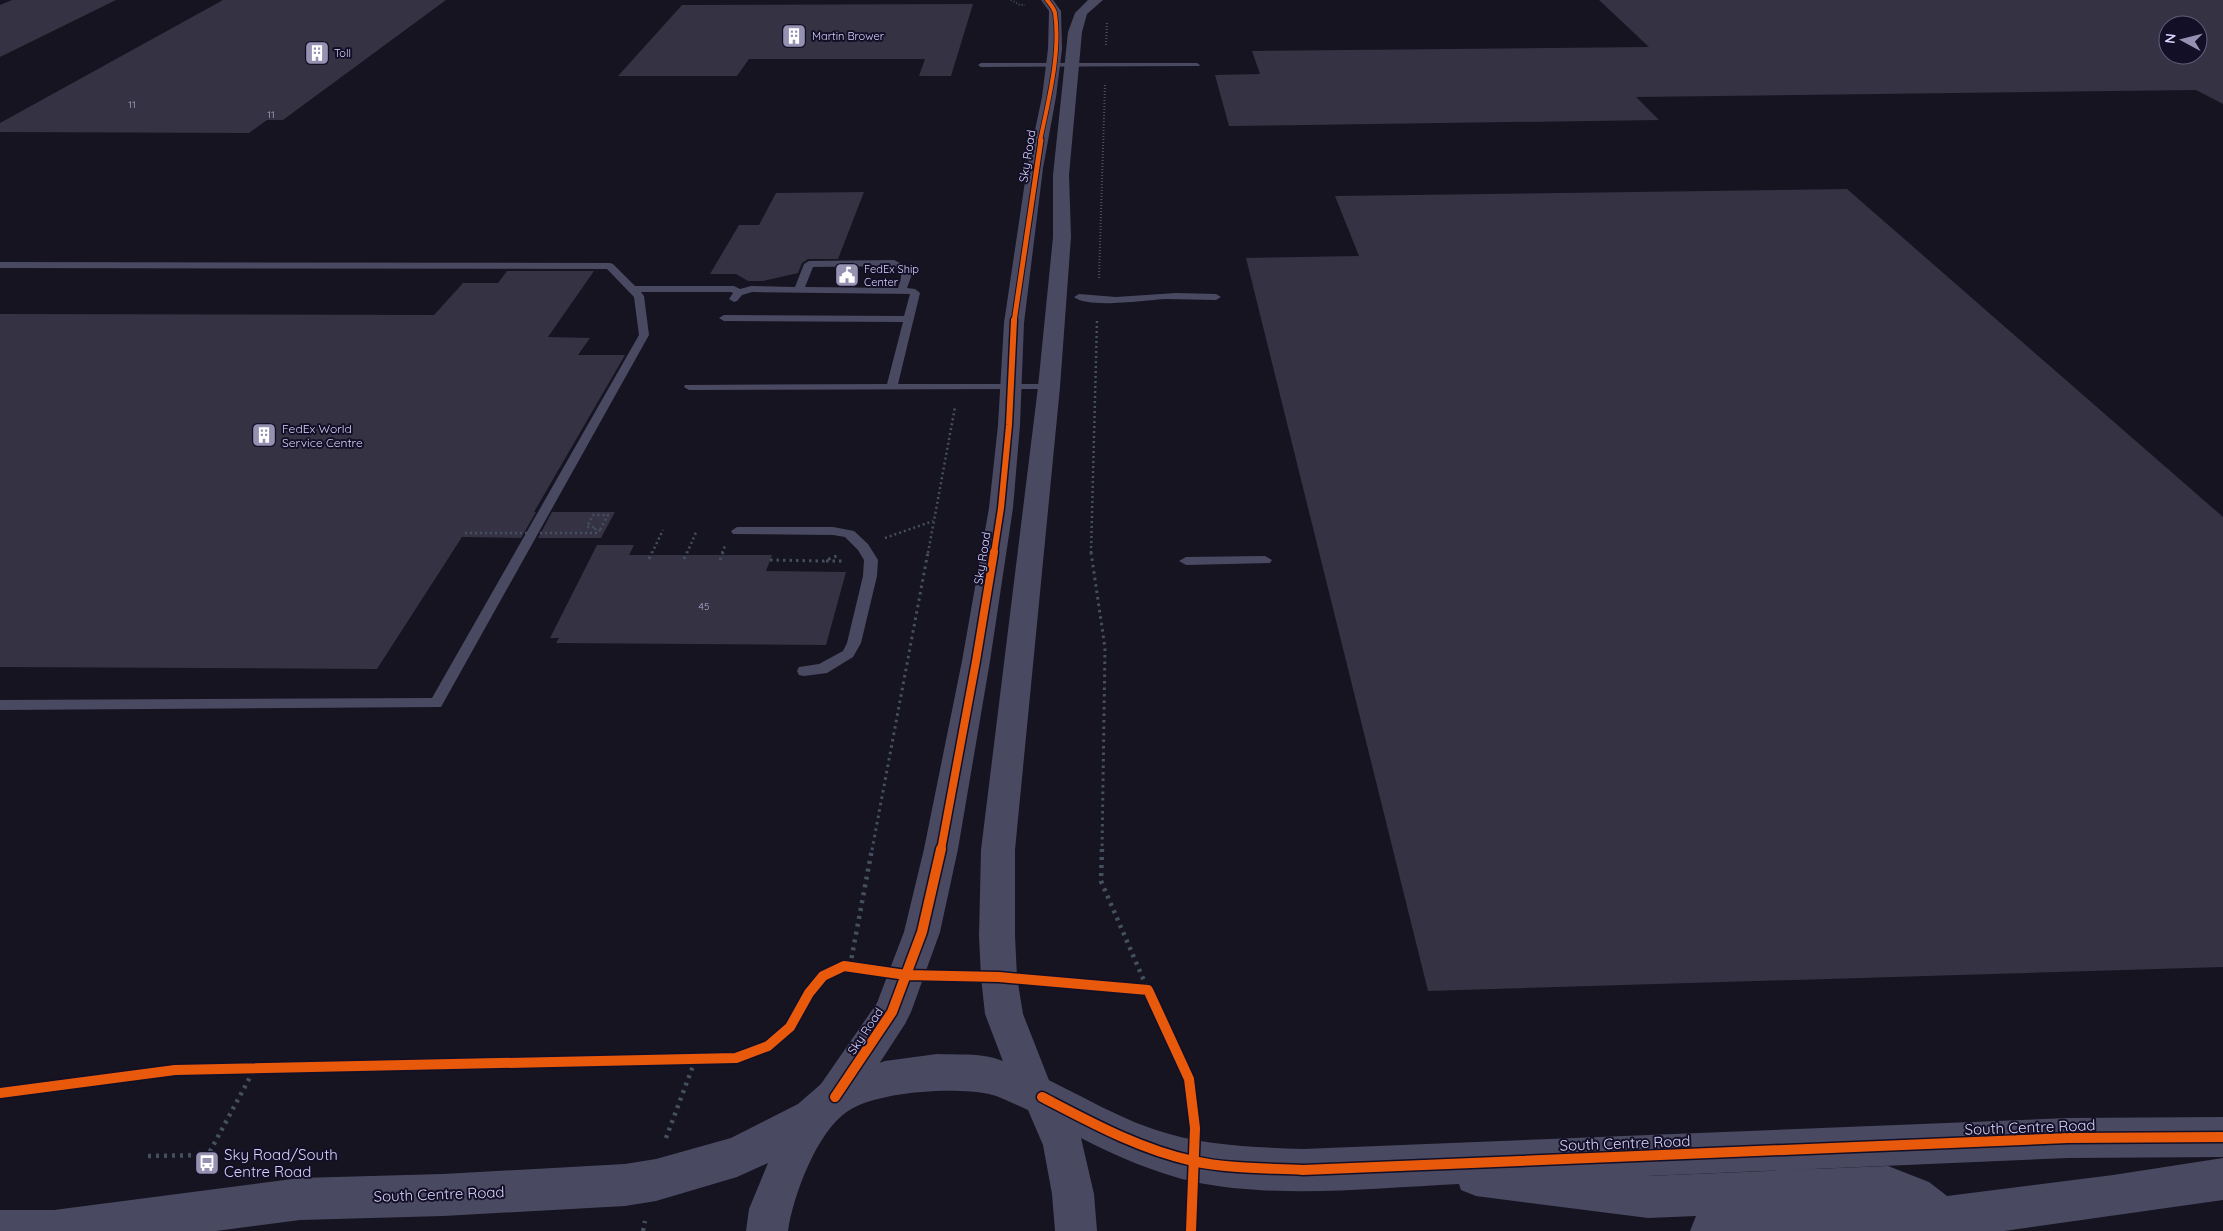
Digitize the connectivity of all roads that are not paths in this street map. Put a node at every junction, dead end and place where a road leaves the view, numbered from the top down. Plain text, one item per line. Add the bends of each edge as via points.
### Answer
1 (1049, 3) edge
2 (1092, 3) edge
3 (1197, 65) dead end
4 (981, 66) dead end
5 (1063, 66) junction
6 (0, 265) edge
7 (632, 289) junction
8 (798, 290) junction
9 (902, 290) junction
10 (1068, 297) junction
11 (1216, 297) dead end
12 (724, 318) dead end
13 (908, 319) junction
14 (689, 387) dead end
15 (1010, 387) junction
16 (1049, 387) junction
17 (891, 388) junction
18 (959, 388) joint
19 (737, 531) dead end
20 (1264, 560) dead end
21 (1186, 562) dead end
22 (804, 671) dead end
23 (0, 705) edge
24 (1038, 1095) junction
25 (823, 1107) junction
26 (2223, 1137) edge
27 (1400, 1166) junction
28 (2223, 1179) edge
29 (1941, 1218) junction
30 (0, 1231) edge
31 (55, 1231) edge
32 (767, 1231) edge
33 (1076, 1231) edge
34 (1711, 1231) edge

1 - 5 street, Sky Road via 1056,19
2 - 5 street, Sky Road via 1077,19
3 - 5 lane
4 - 5 lane
5 - 10 street, Sky Road via 1062,231
5 - 15 street, Sky Road via 1035,168 1014,323
6 - 7 lane via 610,266
7 - 8 lane via 734,289 736,296 752,289
7 - 23 lane via 640,296 644,335 436,703
8 - 9 lane
8 - 9 lane via 809,264 887,263 905,269 907,274
9 - 13 lane via 915,293
10 - 11 lane via 1133,300
10 - 16 street, Sky Road
12 - 13 lane
13 - 17 lane
14 - 17 lane
15 - 16 lane
15 - 18 lane
15 - 25 street, Sky Road via 1001,508 941,849 922,932 892,1012
16 - 24 street, Sky Road via 998,850 997,944 1004,1014
17 - 18 lane
19 - 22 lane via 832,531 849,534 871,560 856,634 848,654 822,669
20 - 21 lane
24 - 25 street, South Centre Road via 992,1076 937,1072 885,1079
24 - 27 street, South Centre Road via 1118,1136 1193,1161 1303,1170
24 - 33 street, Sky Road via 1063,1144 1073,1194
25 - 31 street, South Centre Road via 737,1157 633,1184 300,1199
25 - 32 street, Sky Road via 788,1164 770,1209
26 - 27 street, South Centre Road via 2068,1138
27 - 29 street via 1648,1198 1888,1187 1914,1197
28 - 29 street
29 - 34 street
30 - 31 street, South Centre Road

